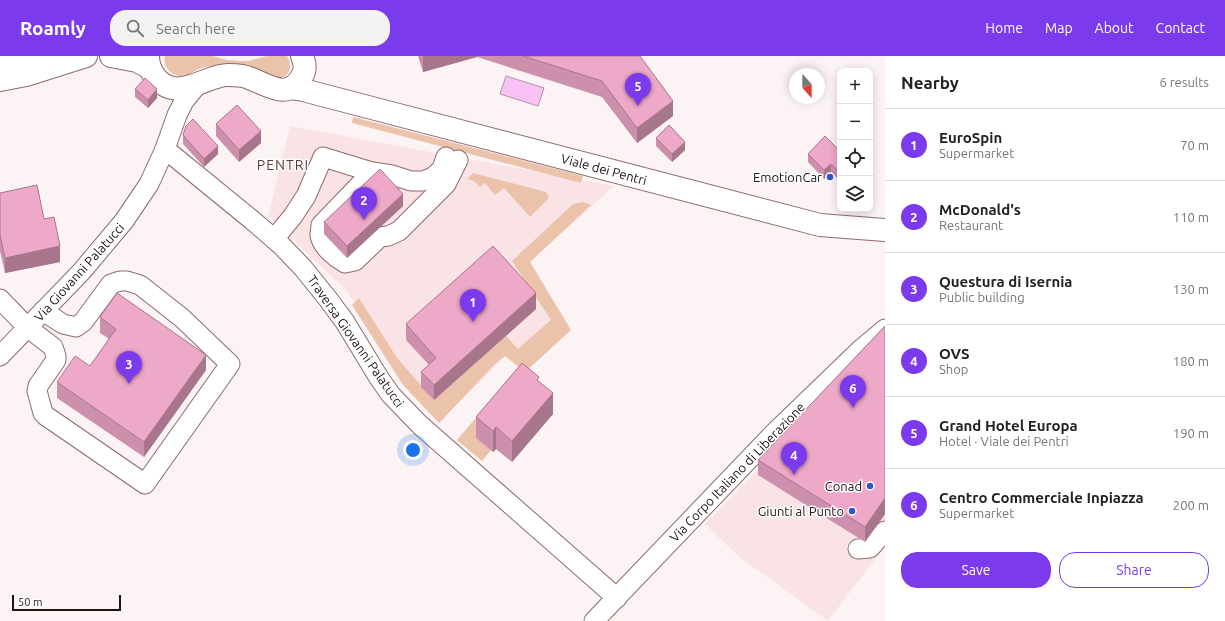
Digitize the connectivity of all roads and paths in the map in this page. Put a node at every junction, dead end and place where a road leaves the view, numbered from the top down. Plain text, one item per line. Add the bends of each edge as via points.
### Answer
1 (43, 56) edge
2 (86, 56) edge
3 (111, 56) edge
4 (0, 61) edge
5 (149, 62) edge
6 (301, 66) edge
7 (0, 80) edge
8 (164, 84) junction
9 (198, 84) junction
10 (177, 115) junction
11 (165, 149) junction
12 (372, 172) junction
13 (885, 230) edge
14 (274, 239) junction
15 (0, 299) edge
16 (43, 311) junction
17 (28, 328) junction
18 (885, 329) edge
19 (0, 356) edge
20 (885, 531) edge
21 (858, 549) dead end
22 (616, 598) junction
23 (594, 621) edge

1 - 4 main road
2 - 7 main road via 26,75
3 - 5 main road
5 - 8 main road via 154,75
6 - 9 main road, Viale dei Pentri via 281,90 249,78 226,75
6 - 13 main road, Viale dei Pentri via 303,90 820,225
8 - 9 main road, Viale dei Pentri via 173,88 187,88
8 - 10 street via 174,100
9 - 10 street, Via Giovanni Palatucci via 184,101
10 - 11 street, Via Giovanni Palatucci
11 - 14 street, Traversa Giovanni Palatucci
11 - 16 street, Via Giovanni Palatucci via 148,184 124,221
12 - 12 street via 411,181 423,181 434,177 452,158 446,184 399,231 380,237 355,261 345,263 322,242 321,225
12 - 14 street via 322,157 306,196
14 - 22 street, Traversa Giovanni Palatucci via 303,268 328,299 379,378 406,412
15 - 17 street
16 - 17 street, Via Giovanni Palatucci
16 - 17 street via 63,324 76,327 83,322 111,284 120,280 127,281 140,285 182,318 230,364 146,484 43,413 37,392 38,386 56,360 56,356 53,347
17 - 19 street, Via Giovanni Palatucci
18 - 22 street, Via Corpo Italiano di Liberazione via 775,432
20 - 21 street via 870,548
22 - 23 street, Via Corpo Italiano di Liberazione

